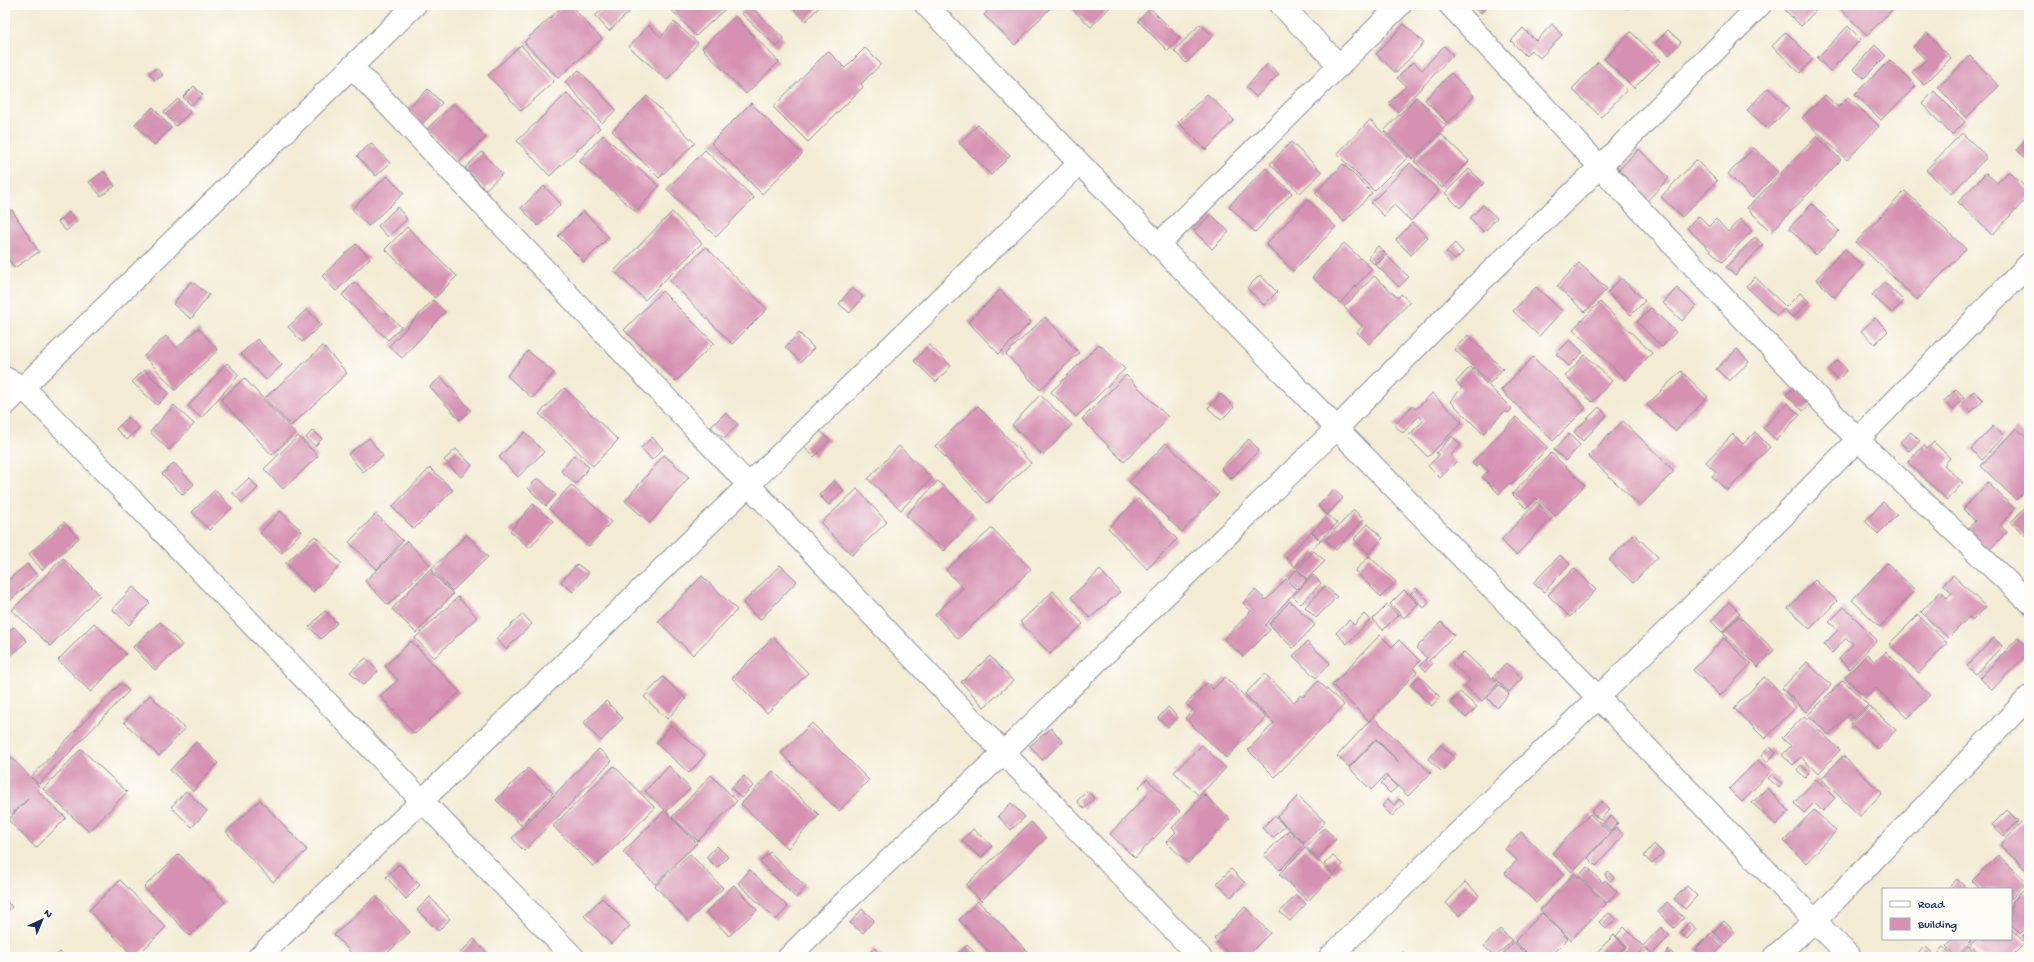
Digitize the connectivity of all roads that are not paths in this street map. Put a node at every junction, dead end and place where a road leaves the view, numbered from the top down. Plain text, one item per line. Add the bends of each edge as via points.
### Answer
1 (415, 5) edge
2 (926, 5) edge
3 (1281, 5) edge
4 (1400, 5) edge
5 (1450, 5) edge
6 (1760, 5) edge
7 (1340, 66) junction
8 (353, 68) junction
9 (1079, 164) junction
10 (1600, 168) junction
11 (1158, 245) junction
12 (2029, 264) edge
13 (14, 382) edge
14 (5, 405) edge
15 (1336, 429) junction
16 (1857, 439) junction
17 (750, 484) junction
18 (2029, 602) edge
19 (2029, 697) edge
20 (1598, 698) junction
21 (1003, 753) junction
22 (421, 800) junction
23 (1815, 921) junction
24 (259, 957) edge
25 (573, 957) edge
26 (789, 957) edge
27 (1200, 957) edge
28 (1330, 957) edge
29 (1774, 957) edge
30 (1850, 957) edge

1 - 8 street
2 - 9 street
3 - 7 street
4 - 7 street
5 - 10 street
6 - 10 street
7 - 11 street
8 - 13 street
8 - 17 street
9 - 11 street
9 - 17 street
10 - 15 street via 1480,282
10 - 16 street
11 - 15 street
12 - 16 street
13 - 14 street
13 - 22 street
15 - 20 street
15 - 21 street
16 - 18 street
16 - 20 street via 1743,557
17 - 21 street
17 - 22 street
19 - 23 street
20 - 23 street
20 - 28 street
21 - 26 street
21 - 27 street
22 - 24 street
22 - 25 street
23 - 29 street
23 - 30 street

